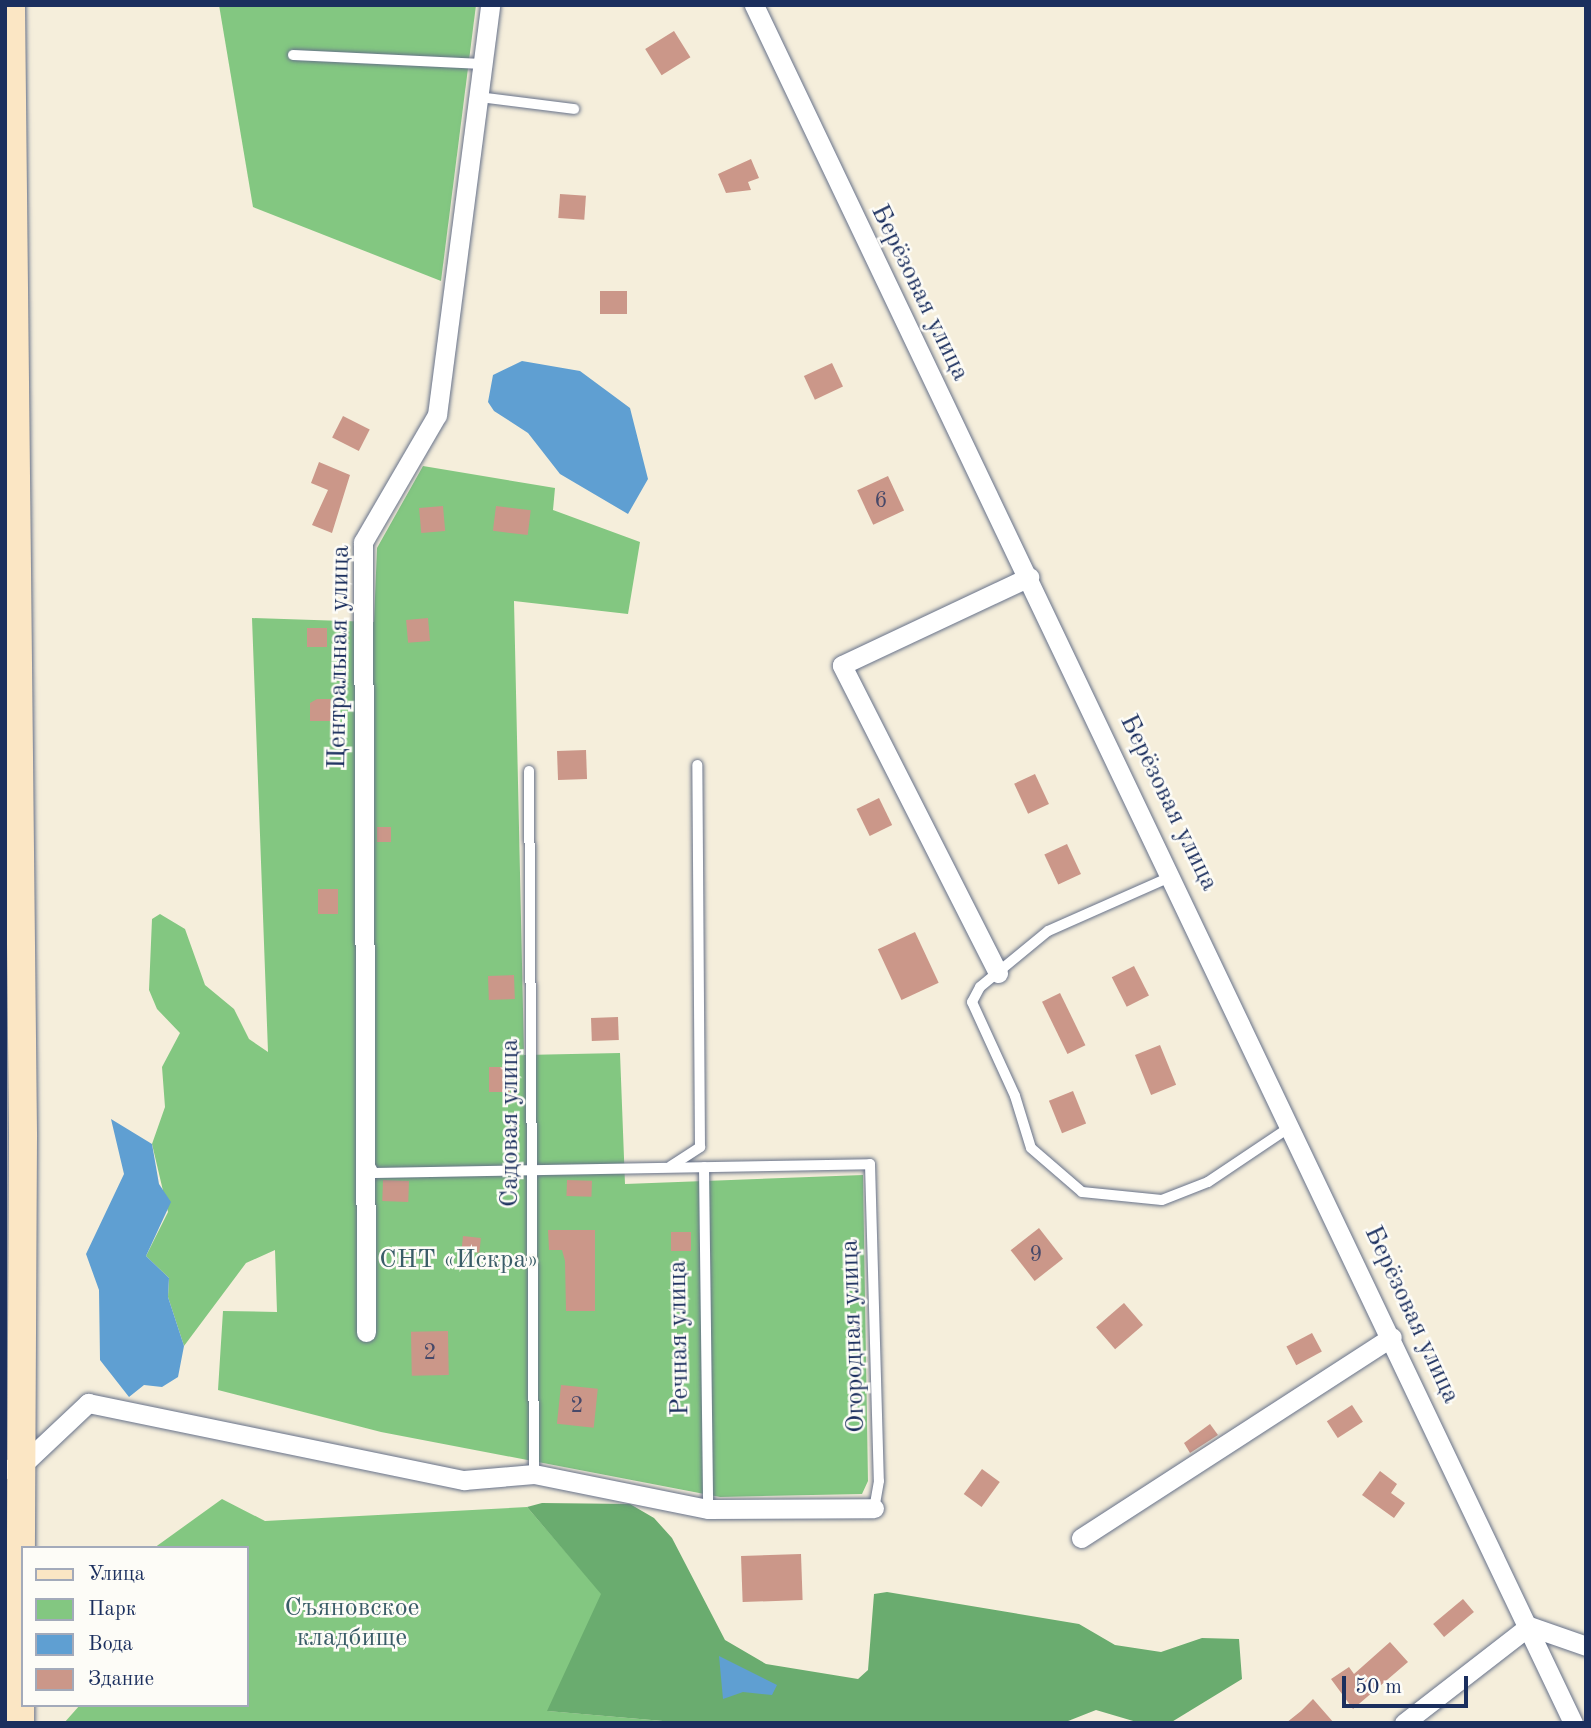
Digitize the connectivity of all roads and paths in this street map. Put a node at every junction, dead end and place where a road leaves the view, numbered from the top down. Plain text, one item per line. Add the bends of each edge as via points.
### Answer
1 (11, 5) edge
2 (490, 5) edge
3 (754, 5) edge
4 (293, 55) dead end
5 (483, 64) junction
6 (479, 97) junction
7 (574, 109) dead end
8 (1029, 577) junction
9 (696, 765) dead end
10 (529, 771) dead end
11 (1174, 875) junction
12 (998, 973) junction
13 (1292, 1125) junction
14 (365, 1157) junction
15 (670, 1167) junction
16 (704, 1167) junction
17 (532, 1170) junction
18 (366, 1332) dead end
19 (1392, 1337) junction
20 (12, 1469) edge
21 (534, 1474) junction
22 (874, 1508) joint
23 (708, 1509) junction
24 (1081, 1538) dead end
25 (1529, 1626) junction
26 (1586, 1646) edge
27 (20, 1723) edge
28 (1404, 1723) edge
29 (1573, 1723) edge

1 - 20 main road via 23,1137
2 - 5 street, Центральная улица
3 - 8 street, Берёзовая улица
4 - 5 lane
5 - 6 street, Центральная улица
6 - 7 lane
6 - 14 street, Центральная улица via 438,415 363,542
8 - 11 street, Берёзовая улица
8 - 12 street via 842,665
9 - 15 lane via 700,1147
10 - 17 lane, Садовая улица
11 - 12 lane via 1048,931
11 - 13 street, Берёзовая улица
12 - 13 lane via 972,1002 1031,1148 1082,1192 1163,1200 1208,1182
13 - 19 street, Берёзовая улица
14 - 17 lane via 374,1173
14 - 18 street, Центральная улица
15 - 16 lane
15 - 17 lane
16 - 22 lane, Огородная улица via 870,1164 879,1481
16 - 23 lane, Речная улица
17 - 21 lane, Садовая улица
19 - 24 street
19 - 25 street, Берёзовая улица
20 - 21 street via 88,1403 464,1480
20 - 27 main road
21 - 23 street
22 - 23 street
25 - 26 street
25 - 28 street
25 - 29 street, Берёзовая улица

